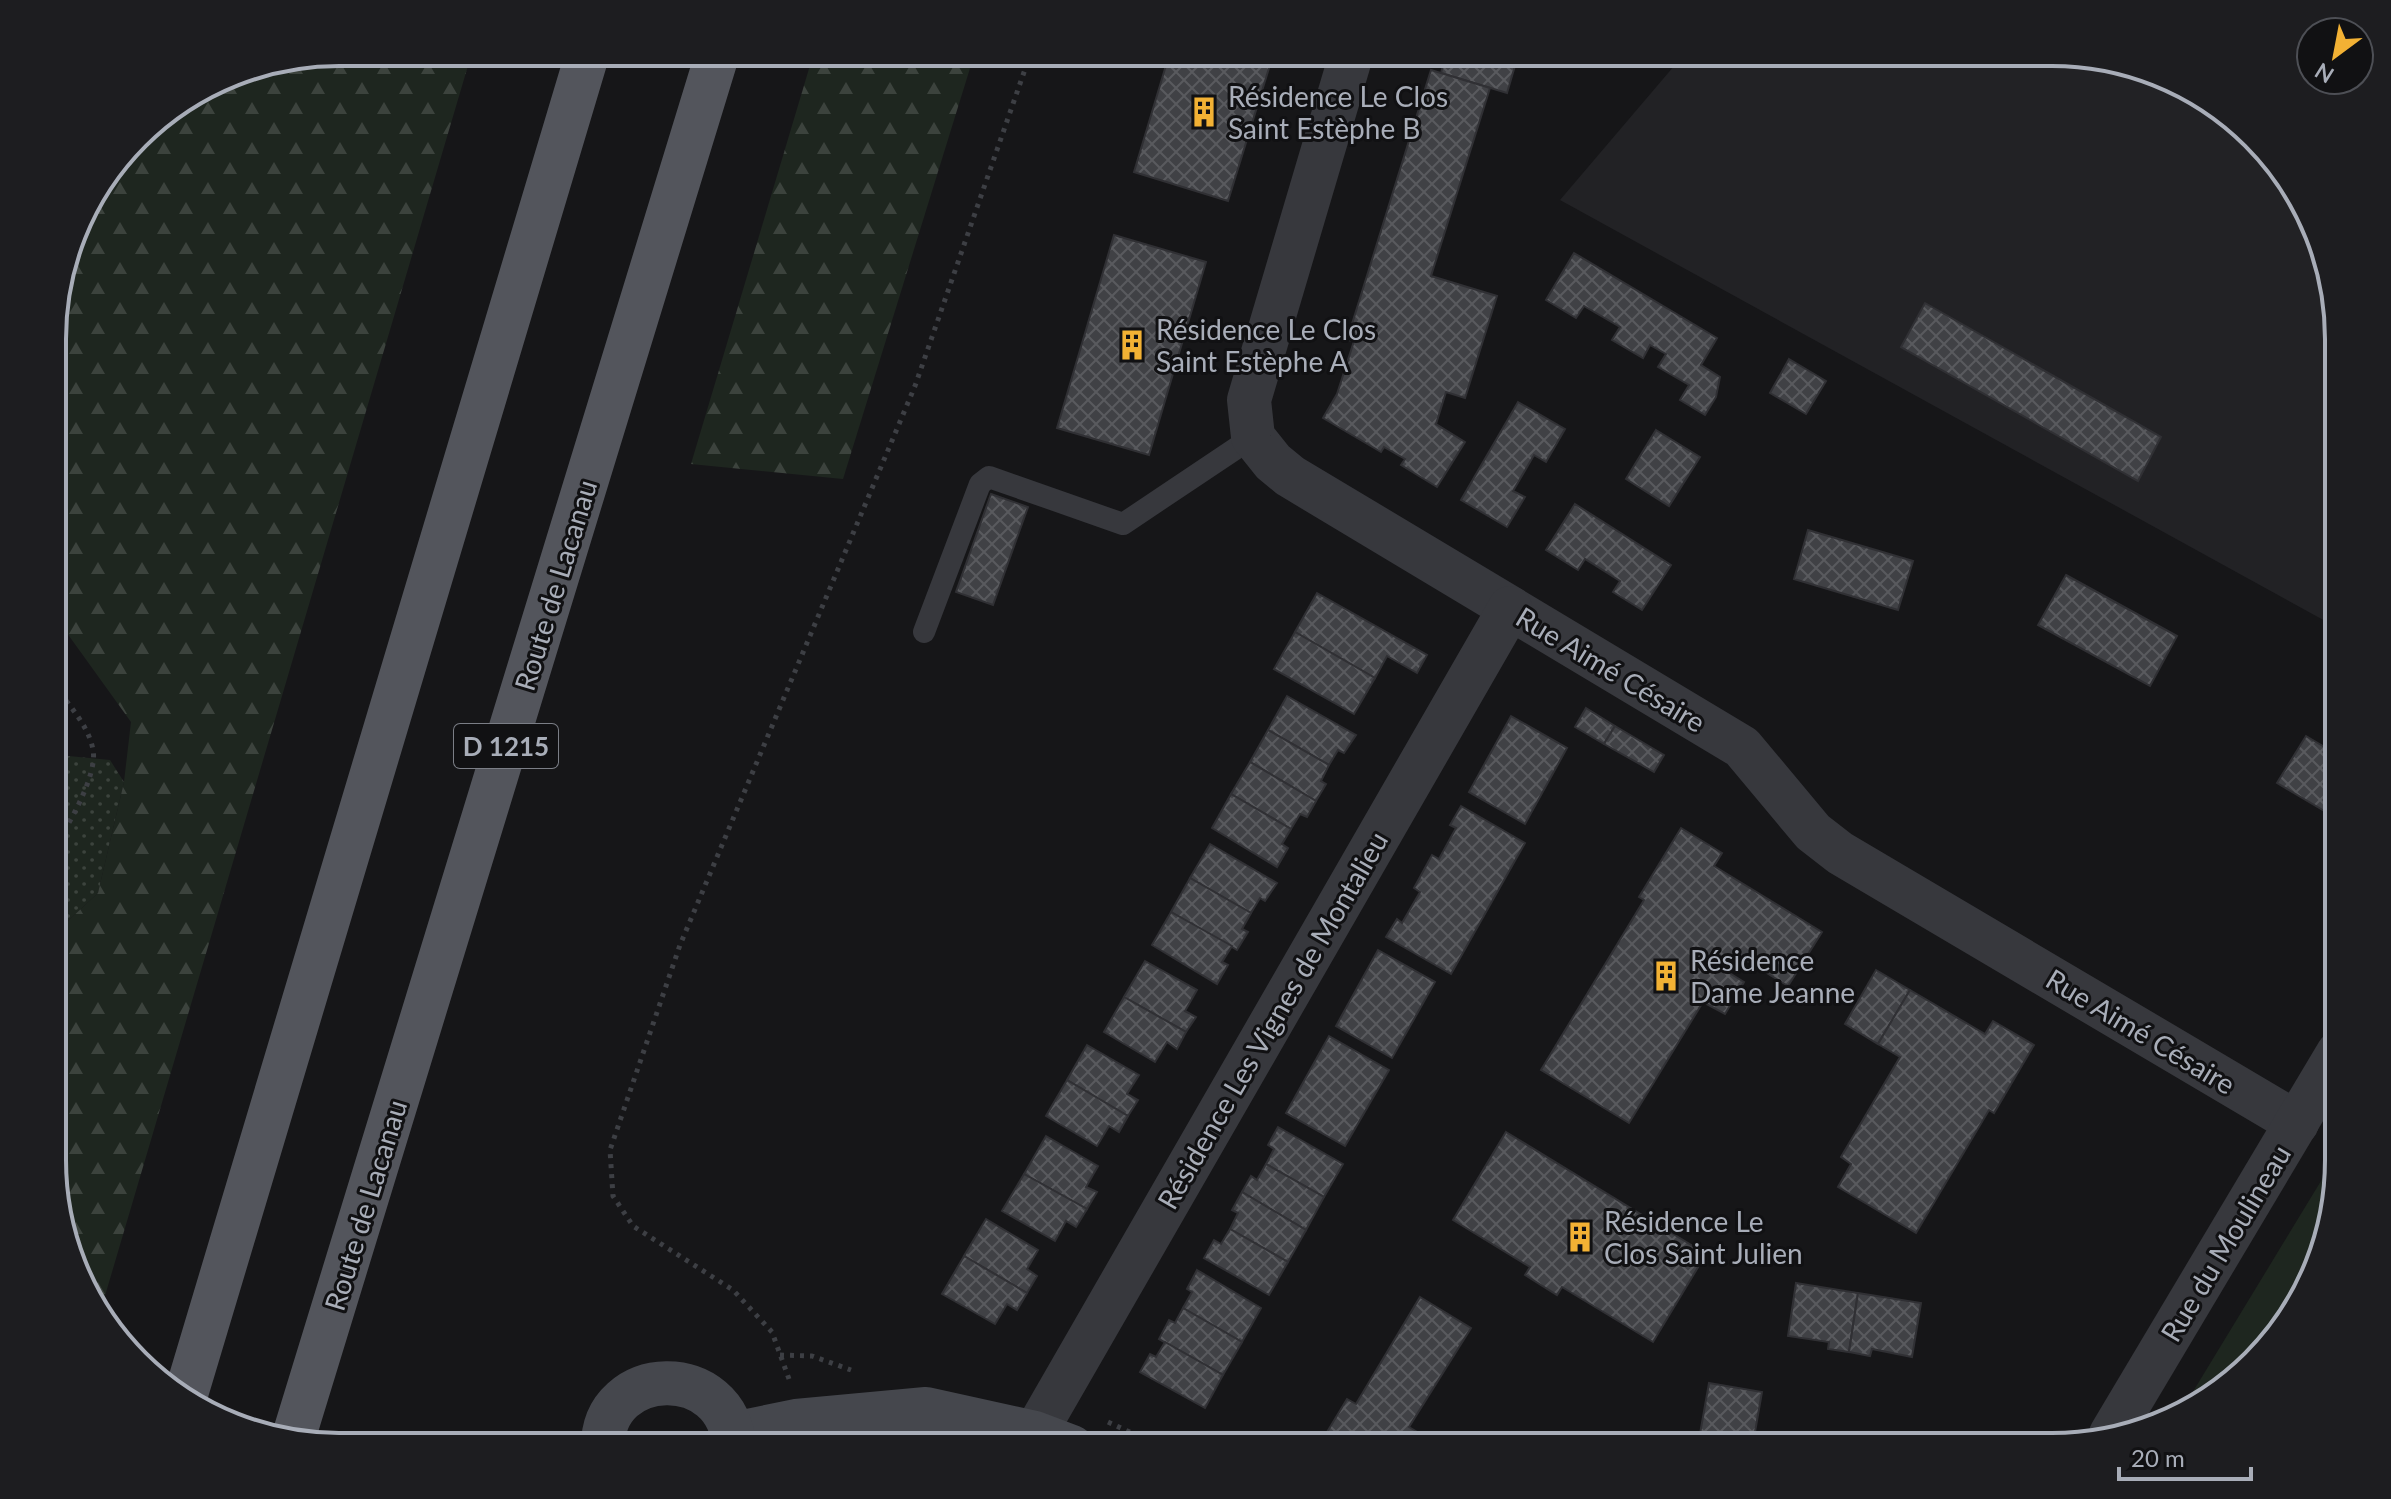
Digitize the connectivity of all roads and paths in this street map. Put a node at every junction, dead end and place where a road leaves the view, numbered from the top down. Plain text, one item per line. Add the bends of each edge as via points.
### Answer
1 (584, 66) edge
2 (714, 66) edge
3 (1026, 66) edge
4 (1348, 66) edge
5 (1253, 437) junction
6 (1510, 608) junction
7 (924, 632) dead end
8 (66, 701) edge
9 (66, 830) edge
10 (2324, 1077) edge
11 (2297, 1123) junction
12 (772, 1332) dead end
13 (188, 1387) edge
14 (2116, 1425) edge
15 (296, 1429) edge
16 (605, 1433) edge
17 (731, 1433) edge
18 (757, 1433) edge
19 (1023, 1433) edge
20 (1057, 1433) edge

1 - 13 main road
2 - 15 main road, Route de Lacanau / D 1215
3 - 12 path via 915,386 680,945 610,1150 613,1196 633,1226 733,1290
4 - 5 street via 1249,400
5 - 6 street, Rue Aimé Césaire via 1290,476
5 - 7 lane via 1123,524 989,477 980,484
6 - 11 street, Rue Aimé Césaire via 1742,747 1813,832 1840,853
6 - 20 street, Résidence Les Vignes de Montalieu
8 - 9 path via 94,750 88,781
10 - 11 street, Rue du Moulineau
11 - 14 street, Rue du Moulineau
16 - 17 street via 618,1404 634,1391 675,1382 712,1398 726,1414
18 - 19 street via 796,1421 926,1409

